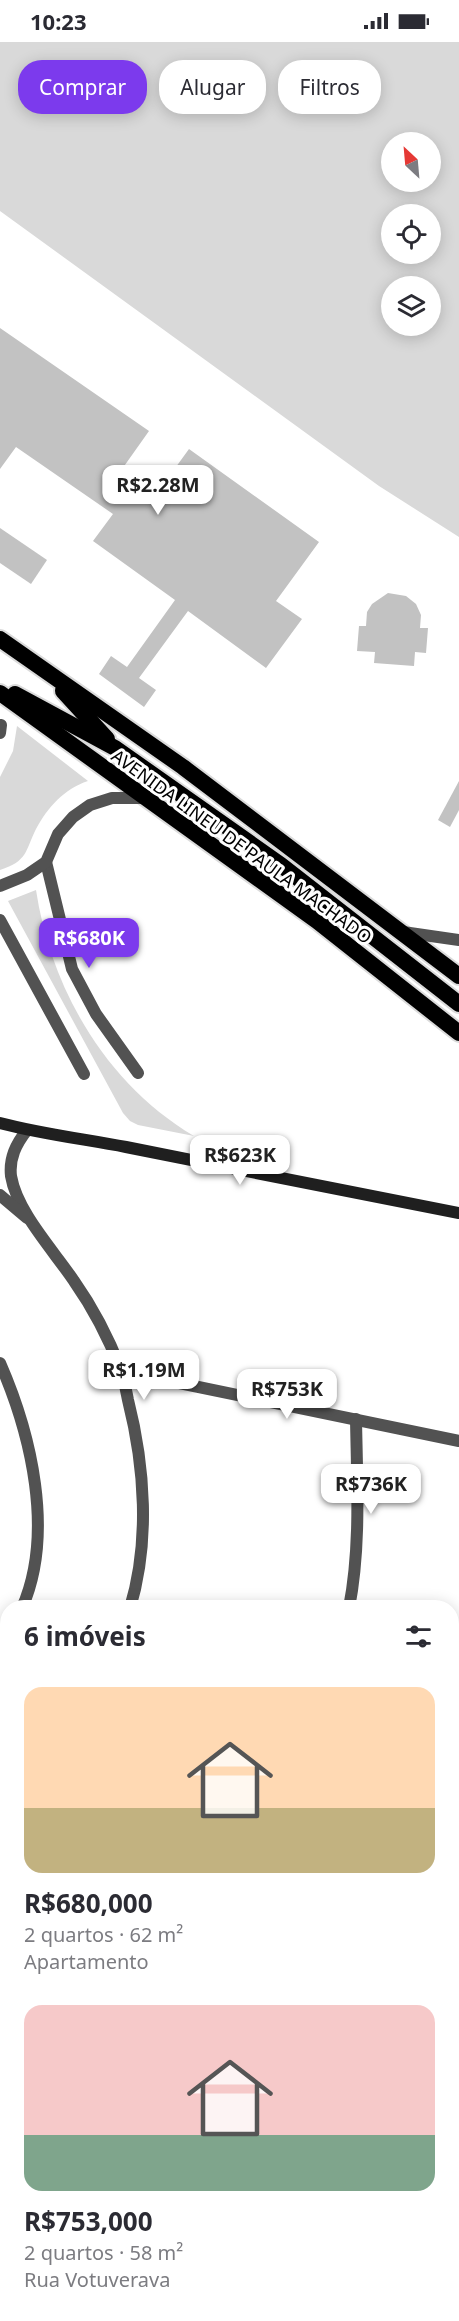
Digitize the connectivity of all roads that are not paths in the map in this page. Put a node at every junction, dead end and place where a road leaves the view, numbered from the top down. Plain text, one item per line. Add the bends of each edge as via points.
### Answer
1 (0, 639) edge
2 (42, 668) junction
3 (0, 686) edge
4 (0, 693) edge
5 (1, 725) edge
6 (0, 733) edge
7 (115, 748) junction
8 (146, 798) junction
9 (46, 862) junction
10 (0, 886) edge
11 (0, 920) edge
12 (403, 932) junction
13 (459, 940) edge
14 (459, 976) edge
15 (459, 1004) edge
16 (459, 1033) edge
17 (138, 1073) dead end
18 (84, 1074) dead end
19 (0, 1123) edge
20 (27, 1130) junction
21 (16, 1145) junction
22 (0, 1152) edge
23 (0, 1195) edge
24 (459, 1213) edge
25 (32, 1222) junction
26 (0, 1363) edge
27 (121, 1371) junction
28 (356, 1419) junction
29 (459, 1442) edge
30 (24, 1600) edge
31 (131, 1600) edge
32 (350, 1600) edge

1 - 2 highway, AVENIDA LINEU DE PAULA MACHADO
2 - 7 highway
2 - 12 highway, AVENIDA LINEU DE PAULA MACHADO via 183,767
3 - 7 highway
4 - 8 highway, AVENIDA LINEU DE PAULA MACHADO
5 - 6 street
7 - 15 highway via 290,872
8 - 9 street via 112,798 90,805 58,834
8 - 16 highway, AVENIDA LINEU DE PAULA MACHADO via 317,921
9 - 10 street
9 - 17 street via 72,969 96,1014
11 - 18 street
12 - 13 street
12 - 14 highway, AVENIDA LINEU DE PAULA MACHADO
19 - 20 main road
20 - 21 street
20 - 24 main road
21 - 22 street
21 - 25 street via 12,1178 15,1192
23 - 25 street
25 - 27 street via 93,1309
26 - 30 street via 26,1433 38,1528
27 - 28 street
27 - 31 street via 141,1475 142,1542
28 - 29 street
28 - 32 street via 356,1527

